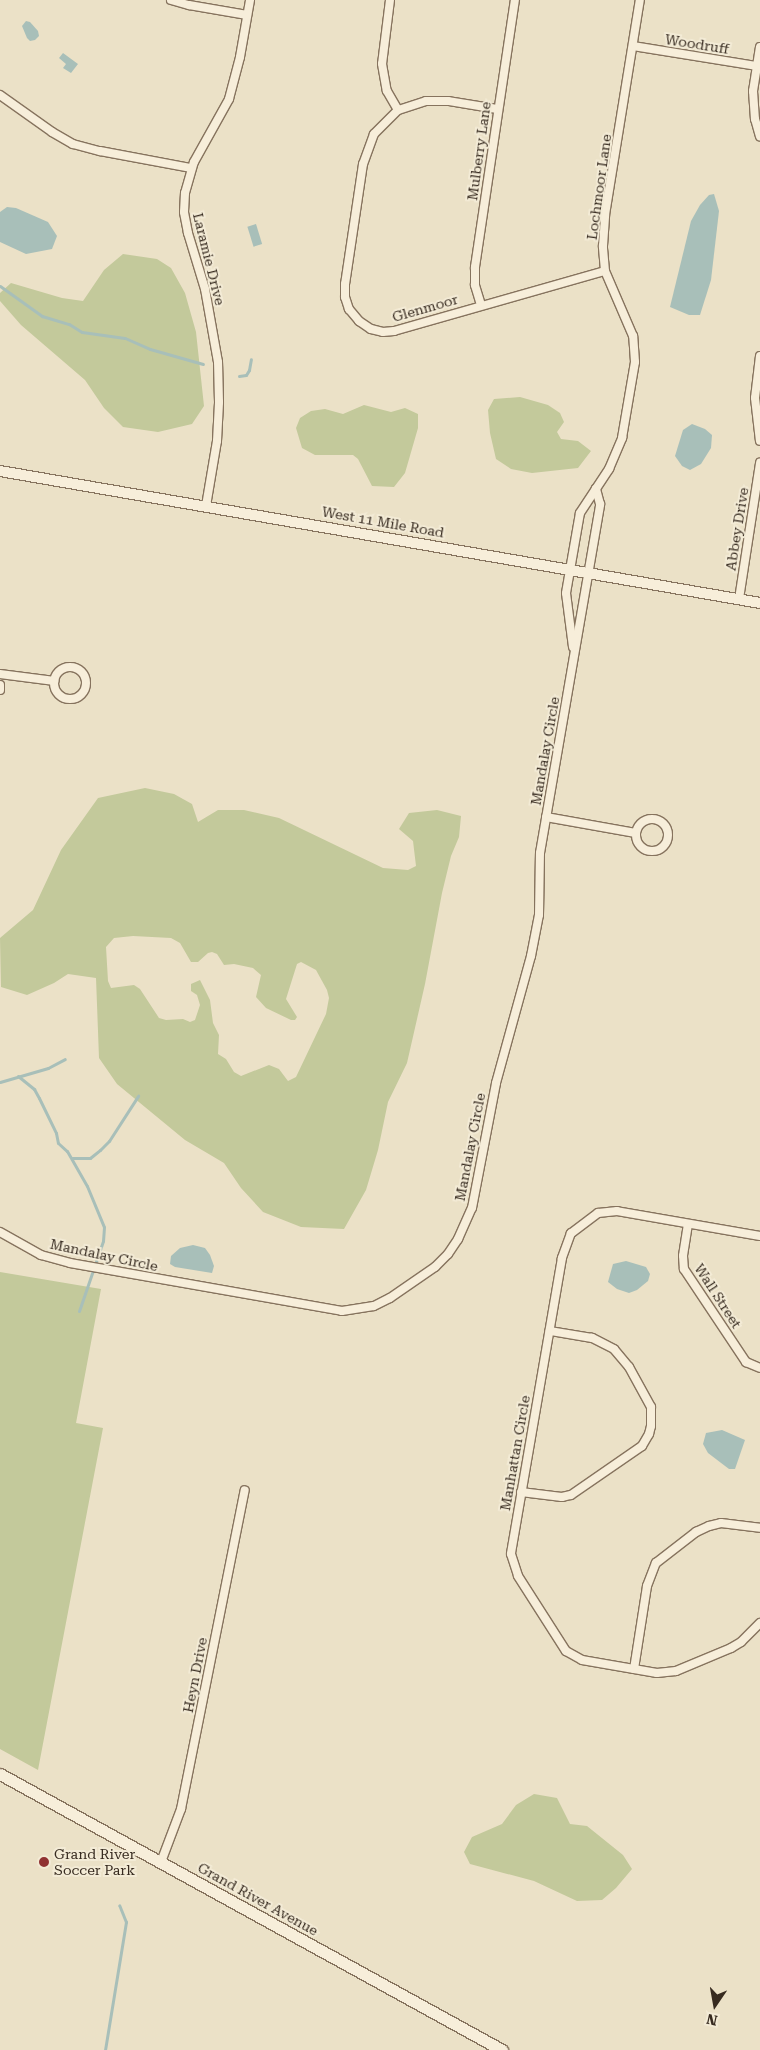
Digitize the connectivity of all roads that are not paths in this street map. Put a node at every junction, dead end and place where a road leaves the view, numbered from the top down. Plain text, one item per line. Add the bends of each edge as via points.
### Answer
1 (171, 0) edge
2 (250, 0) edge
3 (390, 0) edge
4 (515, 0) edge
5 (640, 0) edge
6 (247, 15) junction
7 (633, 46) junction
8 (760, 48) edge
9 (757, 66) junction
10 (0, 95) edge
11 (497, 109) junction
12 (398, 110) junction
13 (760, 136) edge
14 (191, 168) junction
15 (605, 271) junction
16 (480, 305) junction
17 (760, 356) edge
18 (760, 441) edge
19 (760, 463) edge
20 (0, 471) edge
21 (596, 489) junction
22 (206, 506) junction
23 (571, 569) junction
24 (588, 572) junction
25 (739, 599) junction
26 (760, 603) edge
27 (575, 653) junction
28 (0, 674) edge
29 (54, 681) junction
30 (0, 685) edge
31 (0, 690) edge
32 (546, 817) junction
33 (636, 833) junction
34 (688, 1224) junction
35 (0, 1232) edge
36 (760, 1236) edge
37 (550, 1331) junction
38 (760, 1368) edge
39 (244, 1490) dead end
40 (521, 1492) junction
41 (760, 1528) edge
42 (760, 1623) edge
43 (634, 1669) junction
44 (0, 1774) edge
45 (161, 1862) junction
46 (502, 2050) edge

1 - 6 street
2 - 6 street, Laramie Drive
3 - 12 street via 382,64 387,90
4 - 11 street, Mulberry Lane
5 - 7 street, Lochmoor Lane
6 - 14 street, Laramie Drive via 229,99
7 - 9 street, Woodruff
7 - 15 street, Lochmoor Lane via 603,230
8 - 9 street
9 - 13 street via 753,91
10 - 14 street via 73,144
11 - 12 street, Glenmoor via 436,100
11 - 16 street, Mulberry Lane via 474,267
12 - 16 street, Glenmoor via 374,134 365,156 345,284 349,310 365,326 383,332
14 - 22 street, Laramie Drive via 185,192 185,219 205,289 218,372 216,441
15 - 16 street, Glenmoor
15 - 21 street, Lochmoor Lane via 630,324 635,354 622,438
17 - 18 street via 755,411
19 - 25 street, Abbey Drive
20 - 22 street, West 11 Mile Road
21 - 23 street, Lochmoor Lane via 581,509
21 - 24 street, Mandalay Circle via 600,504
22 - 23 street, West 11 Mile Road
23 - 24 street, West 11 Mile Road
23 - 27 street, Lochmoor Lane via 566,602
24 - 25 street, West 11 Mile Road
24 - 27 street, Mandalay Circle
25 - 26 street, West 11 Mile Road
27 - 32 street, Mandalay Circle
28 - 29 street
29 - 29 street via 57,692 69,699 83,693 86,684 84,675 73,667 60,670
30 - 31 street
32 - 33 street
32 - 35 street, Mandalay Circle via 540,853 539,915 496,1083 472,1208 458,1238 435,1267 374,1306 333,1310 70,1263 41,1255
33 - 33 street via 640,846 648,851 662,848 668,835 662,823 653,820 644,822
34 - 36 street, Manhattan Circle
34 - 37 street, Manhattan Circle via 607,1211 575,1228 564,1247
34 - 38 street, Wall Street via 682,1256 684,1269 746,1362
37 - 40 street, Manhattan Circle
37 - 40 street via 592,1338 614,1349 648,1400 651,1426 642,1446 571,1494 562,1497
39 - 45 street, Heyn Drive via 181,1809
40 - 43 street, Manhattan Circle via 511,1547 512,1563 518,1576 566,1651 582,1660
41 - 43 street via 721,1523 709,1526 656,1563 647,1586
42 - 43 street, Manhattan Circle via 736,1645 687,1667 667,1672
44 - 45 main road, Grand River Avenue
45 - 46 main road, Grand River Avenue

